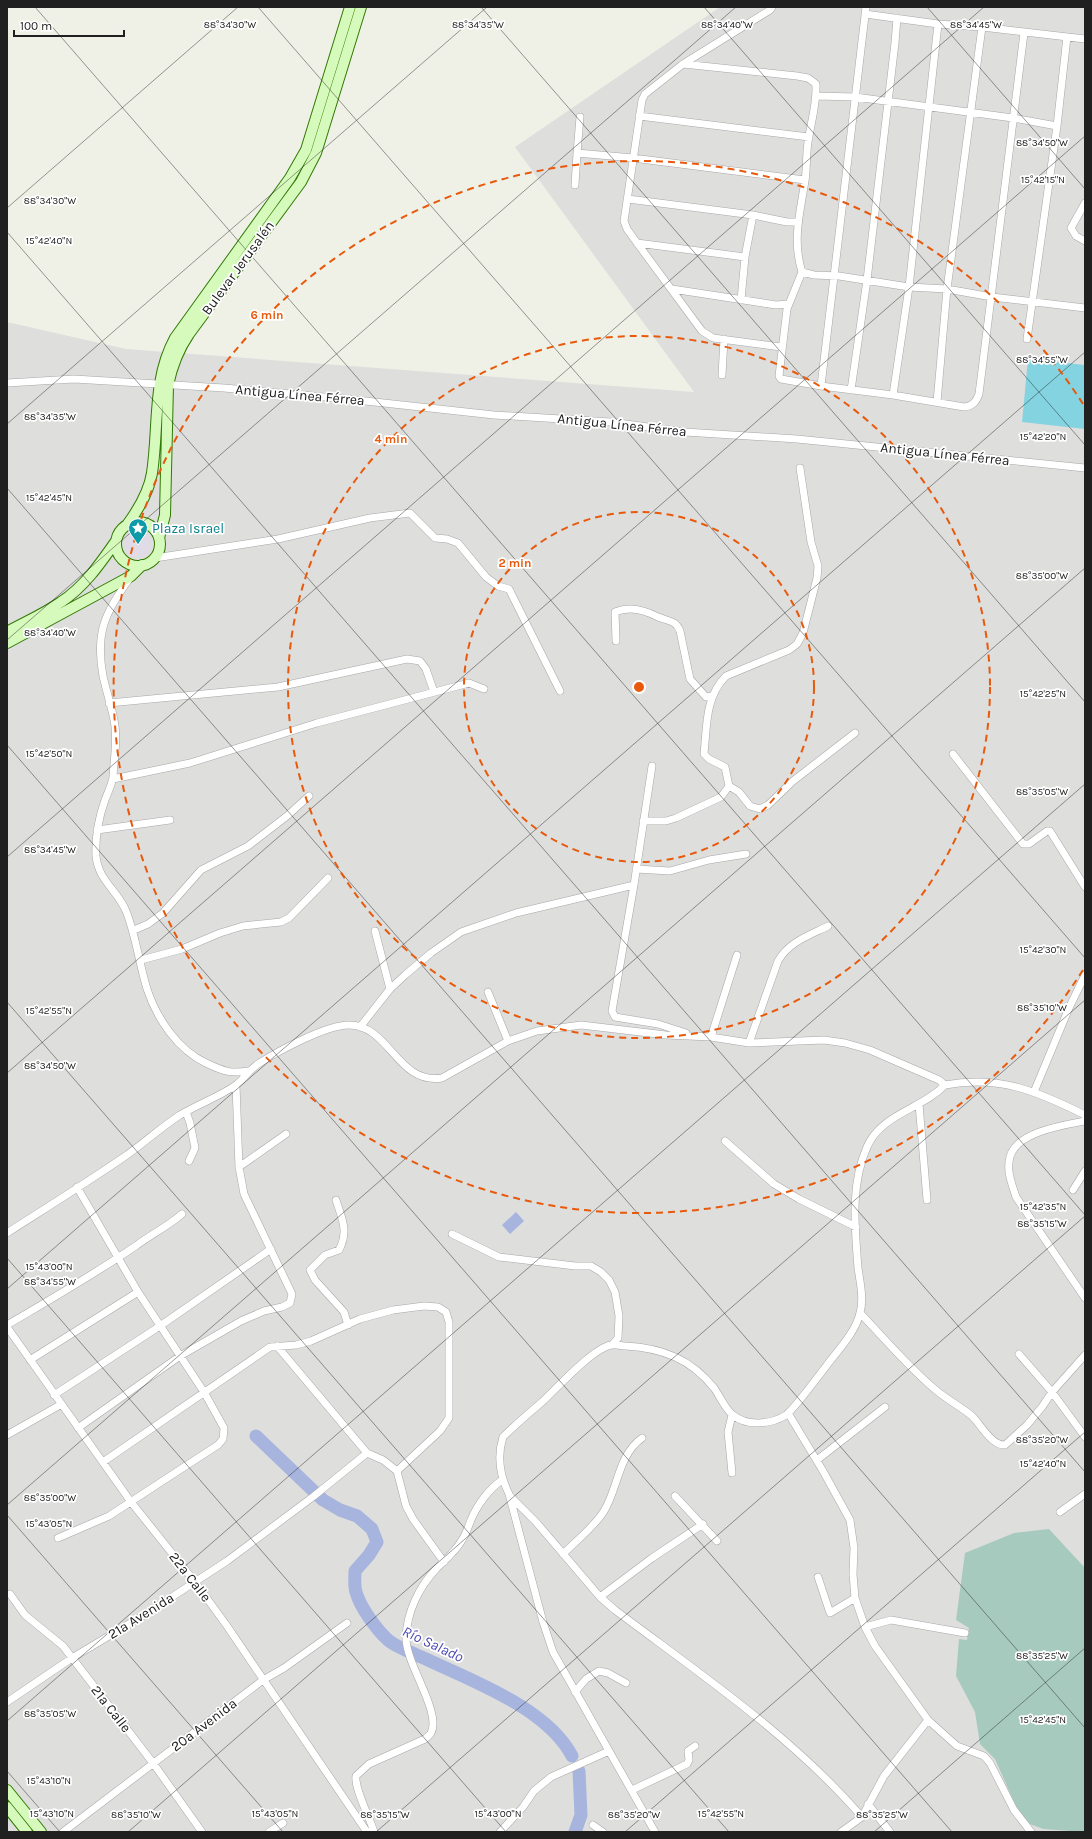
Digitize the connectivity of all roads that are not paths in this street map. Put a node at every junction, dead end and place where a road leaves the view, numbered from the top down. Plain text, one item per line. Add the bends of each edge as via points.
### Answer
1 (350, 7) edge
2 (361, 7) edge
3 (772, 7) edge
4 (866, 10) edge
5 (897, 18) junction
6 (938, 24) junction
7 (982, 27) junction
8 (1024, 33) junction
9 (1067, 37) junction
10 (1085, 39) edge
11 (683, 64) junction
12 (817, 96) junction
13 (855, 97) junction
14 (888, 102) junction
15 (928, 108) junction
16 (971, 113) junction
17 (639, 116) junction
18 (580, 117) dead end
19 (1013, 118) junction
20 (1057, 126) junction
21 (809, 137) junction
22 (577, 153) junction
23 (633, 158) junction
24 (805, 180) junction
25 (575, 185) dead end
26 (628, 199) junction
27 (1085, 203) edge
28 (753, 215) junction
29 (797, 222) junction
30 (1085, 241) edge
31 (637, 243) junction
32 (745, 257) junction
33 (802, 272) junction
34 (833, 276) junction
35 (867, 280) junction
36 (908, 287) junction
37 (672, 289) junction
38 (947, 289) junction
39 (992, 297) junction
40 (741, 300) junction
41 (1033, 301) junction
42 (788, 304) junction
43 (1085, 308) edge
44 (724, 339) junction
45 (1027, 339) dead end
46 (781, 346) junction
47 (722, 375) dead end
48 (7, 383) edge
49 (163, 385) junction
50 (821, 386) junction
51 (851, 390) junction
52 (893, 395) junction
53 (937, 402) junction
54 (800, 468) dead end
55 (1085, 468) edge
56 (127, 525) junction
57 (159, 538) junction
58 (116, 541) junction
59 (155, 558) junction
60 (142, 565) junction
61 (131, 576) junction
62 (7, 632) edge
63 (616, 641) dead end
64 (7, 643) edge
65 (484, 689) dead end
66 (560, 691) dead end
67 (434, 692) junction
68 (712, 696) junction
69 (109, 702) junction
70 (855, 732) dead end
71 (953, 754) dead end
72 (652, 766) dead end
73 (113, 779) junction
74 (729, 786) junction
75 (309, 796) dead end
76 (170, 820) dead end
77 (643, 821) junction
78 (97, 830) junction
79 (746, 854) dead end
80 (636, 869) junction
81 (328, 878) dead end
82 (634, 885) junction
83 (1085, 887) edge
84 (828, 926) dead end
85 (134, 930) junction
86 (375, 931) dead end
87 (737, 955) dead end
88 (141, 960) junction
89 (1085, 974) edge
90 (390, 989) junction
91 (488, 992) dead end
92 (360, 1027) junction
93 (696, 1036) junction
94 (712, 1037) junction
95 (508, 1041) junction
96 (749, 1043) junction
97 (249, 1071) junction
98 (236, 1085) junction
99 (945, 1085) junction
100 (1034, 1092) junction
101 (918, 1104) junction
102 (186, 1112) junction
103 (1085, 1115) edge
104 (1085, 1121) edge
105 (286, 1134) dead end
106 (725, 1141) dead end
107 (189, 1161) dead end
108 (238, 1167) junction
109 (1085, 1171) edge
110 (77, 1187) junction
111 (1074, 1190) dead end
112 (336, 1200) dead end
113 (927, 1200) dead end
114 (182, 1214) dead end
115 (856, 1227) junction
116 (7, 1233) edge
117 (452, 1234) dead end
118 (271, 1249) junction
119 (118, 1258) junction
120 (138, 1292) junction
121 (1085, 1298) edge
122 (860, 1313) junction
123 (348, 1325) junction
124 (7, 1326) edge
125 (160, 1326) junction
126 (612, 1345) junction
127 (277, 1346) junction
128 (1019, 1354) dead end
129 (1085, 1355) edge
130 (180, 1356) junction
131 (30, 1360) junction
132 (204, 1392) junction
133 (1052, 1392) junction
134 (54, 1395) junction
135 (60, 1405) junction
136 (886, 1407) dead end
137 (788, 1413) junction
138 (732, 1415) junction
139 (78, 1428) junction
140 (7, 1435) edge
141 (1085, 1437) edge
142 (642, 1438) dead end
143 (367, 1453) junction
144 (817, 1460) junction
145 (103, 1462) junction
146 (397, 1471) junction
147 (732, 1473) dead end
148 (502, 1480) junction
149 (509, 1494) junction
150 (1085, 1494) edge
151 (675, 1496) dead end
152 (130, 1502) junction
153 (521, 1508) junction
154 (1060, 1512) dead end
155 (513, 1514) junction
156 (702, 1524) junction
157 (58, 1538) dead end
158 (716, 1540) dead end
159 (563, 1554) junction
160 (444, 1562) junction
161 (818, 1577) dead end
162 (195, 1582) junction
163 (10, 1594) dead end
164 (600, 1597) junction
165 (855, 1598) junction
166 (347, 1622) dead end
167 (865, 1627) junction
168 (965, 1633) dead end
169 (72, 1658) junction
170 (263, 1680) junction
171 (626, 1684) dead end
172 (575, 1692) junction
173 (7, 1702) edge
174 (928, 1720) junction
175 (696, 1746) dead end
176 (609, 1751) junction
177 (153, 1763) junction
178 (7, 1790) edge
179 (632, 1790) junction
180 (868, 1804) junction
181 (7, 1806) edge
182 (862, 1817) junction
183 (283, 1823) dead end
184 (593, 1825) dead end
185 (27, 1832) edge
186 (41, 1832) edge
187 (63, 1832) edge
188 (202, 1832) edge
189 (269, 1832) edge
190 (366, 1832) edge
191 (374, 1832) edge
192 (500, 1832) edge
193 (603, 1832) edge
194 (655, 1832) edge
195 (841, 1832) edge
196 (890, 1832) edge
197 (1031, 1832) edge

1 - 49 main road, Bulevar Jerusalén via 306,150 290,178 175,338 168,350
2 - 49 main road, Bulevar Jerusalén via 316,153 300,182 184,342
3 - 11 street
4 - 5 street
4 - 13 street
5 - 6 street
5 - 14 street
6 - 7 street
6 - 15 street
7 - 8 street
7 - 16 street
8 - 9 street
8 - 19 street
9 - 10 street
9 - 20 street
11 - 12 street via 808,78 816,84
11 - 17 street via 645,94
12 - 13 street
12 - 21 street
13 - 14 street
13 - 34 street
14 - 15 street
14 - 35 street
15 - 16 street
15 - 36 street
16 - 19 street
16 - 38 street
17 - 21 street
17 - 23 street
18 - 22 street
19 - 20 street
19 - 39 street
20 - 41 street
21 - 24 street
22 - 23 street
22 - 25 street
23 - 24 street
23 - 26 street
24 - 29 street
26 - 28 street
26 - 31 street via 624,221
27 - 30 street via 1071,228 1076,236
28 - 29 street
28 - 32 street
29 - 33 street via 796,245
31 - 32 street
31 - 37 street
32 - 40 street
33 - 34 street
33 - 42 street
34 - 35 street
34 - 50 street
35 - 36 street
35 - 51 street
36 - 38 street
36 - 52 street
37 - 40 street
37 - 44 street via 702,331 713,338
38 - 39 street
38 - 53 street
39 - 41 street
39 - 53 street via 976,401 971,406 964,407
40 - 42 street via 776,305
41 - 43 street
41 - 45 street
42 - 46 street
44 - 46 street
44 - 47 street
46 - 50 street via 780,379
48 - 49 street, Antigua Línea Férrea via 74,379
49 - 55 street, Antigua Línea Férrea via 347,399 494,415 611,422 685,432 805,440
49 - 56 main road, Bulevar Jerusalén via 152,474 144,499
49 - 57 main road, Bulevar Jerusalén via 165,515
50 - 51 street
51 - 52 street
52 - 53 street
54 - 68 street via 811,542 818,566 803,633 797,644 789,650 726,676
56 - 57 main road via 144,523 151,526
56 - 58 main road
57 - 59 main road
58 - 60 main road via 123,560 136,566
58 - 62 main road via 89,578 61,603
59 - 60 main road
59 - 66 street via 278,539 370,518 410,513 435,538 458,543 486,577 498,586 509,589
60 - 61 main road
61 - 64 main road
61 - 69 street via 113,600 102,628 99,654
63 - 68 street via 615,612 621,609 645,611 673,621 680,631 690,679 706,697
65 - 67 street via 469,683
67 - 69 street via 426,669 420,661 407,659 278,687
67 - 73 street via 317,723 190,763
68 - 74 street via 704,754 708,759 724,767
69 - 73 street via 116,733
70 - 74 street via 760,809 750,806 739,792
71 - 83 street via 1023,844 1029,844 1050,831
72 - 77 street
73 - 78 street
74 - 77 street via 721,797 676,818 666,821
75 - 85 street via 248,846 201,870 163,912 148,924
76 - 78 street
77 - 80 street
78 - 85 street via 96,857 100,872 124,906
79 - 80 street via 709,860 670,871
80 - 82 street
81 - 88 street via 289,918 281,922 243,926 182,949
82 - 90 street via 516,913 461,932 431,953
82 - 93 street via 612,1011 615,1017 658,1024
84 - 96 street via 793,943 783,953
85 - 88 street
86 - 90 street
87 - 94 street
88 - 97 street via 148,990 158,1013 170,1033 185,1050 227,1073
89 - 100 street
90 - 92 street
91 - 95 street
92 - 95 street via 374,1034 402,1065 428,1078 436,1079
92 - 97 street via 349,1025 311,1036
93 - 94 street
93 - 95 street via 581,1025 537,1031
94 - 96 street
96 - 99 street via 824,1040 845,1043 870,1050
97 - 98 street
98 - 102 street
98 - 108 street
99 - 100 street via 993,1082
99 - 101 street
100 - 103 street
101 - 113 street
101 - 115 street via 889,1120 868,1145 856,1184
102 - 107 street via 195,1148
102 - 110 street via 125,1157
104 - 121 street via 1056,1126 1032,1135 1013,1149 1009,1165 1016,1196
105 - 108 street
106 - 115 street via 774,1184 799,1200
108 - 118 street via 244,1194
109 - 111 street
110 - 116 street
110 - 119 street
112 - 123 street via 345,1228 344,1241 339,1250 324,1255 310,1270 315,1280 344,1312
114 - 119 street
115 - 122 street
117 - 126 street via 499,1257 591,1266 601,1272 615,1292 620,1316 618,1338
118 - 125 street
118 - 130 street via 292,1294 290,1303 264,1310 241,1321
119 - 120 street
119 - 124 street
120 - 125 street
120 - 131 street
122 - 133 street via 932,1386 972,1417 1001,1445 1005,1445 1027,1425
122 - 137 street via 849,1336
123 - 127 street via 311,1341
123 - 146 street via 393,1310 424,1306 438,1307 446,1312 449,1344 449,1418 440,1431
124 - 131 street, 22a Calle
125 - 130 street
125 - 134 street
126 - 138 street via 645,1347 672,1354 702,1374
126 - 148 street via 600,1350 578,1368 503,1437 500,1446
127 - 132 street via 263,1350
127 - 143 street
128 - 133 street
129 - 133 street
130 - 132 street
130 - 139 street
131 - 134 street, 22a Calle
132 - 145 street
132 - 152 street via 224,1428 223,1438 218,1445
133 - 141 street
134 - 135 street, 22a Calle
135 - 139 street, 22a Calle
135 - 140 street
136 - 144 street
137 - 138 street via 771,1422 760,1423 748,1422
137 - 144 street
138 - 147 street via 728,1432
139 - 145 street, 22a Calle
142 - 159 street via 622,1467 610,1502 603,1513
143 - 146 street via 383,1460
143 - 162 street, 21a Avenida via 317,1494
144 - 165 street via 850,1520 854,1548
145 - 152 street, 22a Calle
146 - 160 street via 406,1506
148 - 149 street
148 - 160 street via 478,1506 462,1541
149 - 153 street
149 - 155 street
150 - 154 street
151 - 156 street
152 - 157 street via 109,1516
152 - 162 street, 22a Calle
153 - 155 street via 515,1508
153 - 159 street
155 - 172 street via 553,1652
156 - 158 street
156 - 164 street
159 - 164 street
160 - 191 street via 422,1586 406,1624 410,1657 430,1708 433,1724 431,1733 425,1739 369,1764 356,1776 355,1782
161 - 165 street via 830,1613
162 - 169 street, 21a Avenida
162 - 170 street, 22a Calle
163 - 169 street, 21a Calle via 25,1615 63,1646
164 - 182 street via 796,1751
165 - 167 street
166 - 170 street, 20a Avenida via 284,1668
167 - 168 street via 891,1620
167 - 174 street via 892,1672
169 - 173 street, 21a Avenida
169 - 177 street, 21a Calle
170 - 177 street, 20a Avenida
170 - 190 street, 22a Calle
171 - 172 street via 608,1673 599,1671 586,1679
172 - 176 street
174 - 180 street via 884,1776
174 - 197 street via 957,1746 984,1756 1014,1810
175 - 179 street via 688,1751 687,1764
176 - 179 street
176 - 192 street via 551,1777 534,1791
177 - 187 street, 20a Avenida
177 - 188 street, 21a Calle
178 - 186 main road
179 - 194 street
180 - 182 street
180 - 196 street
181 - 185 main road
182 - 195 street
183 - 189 street
184 - 193 street

